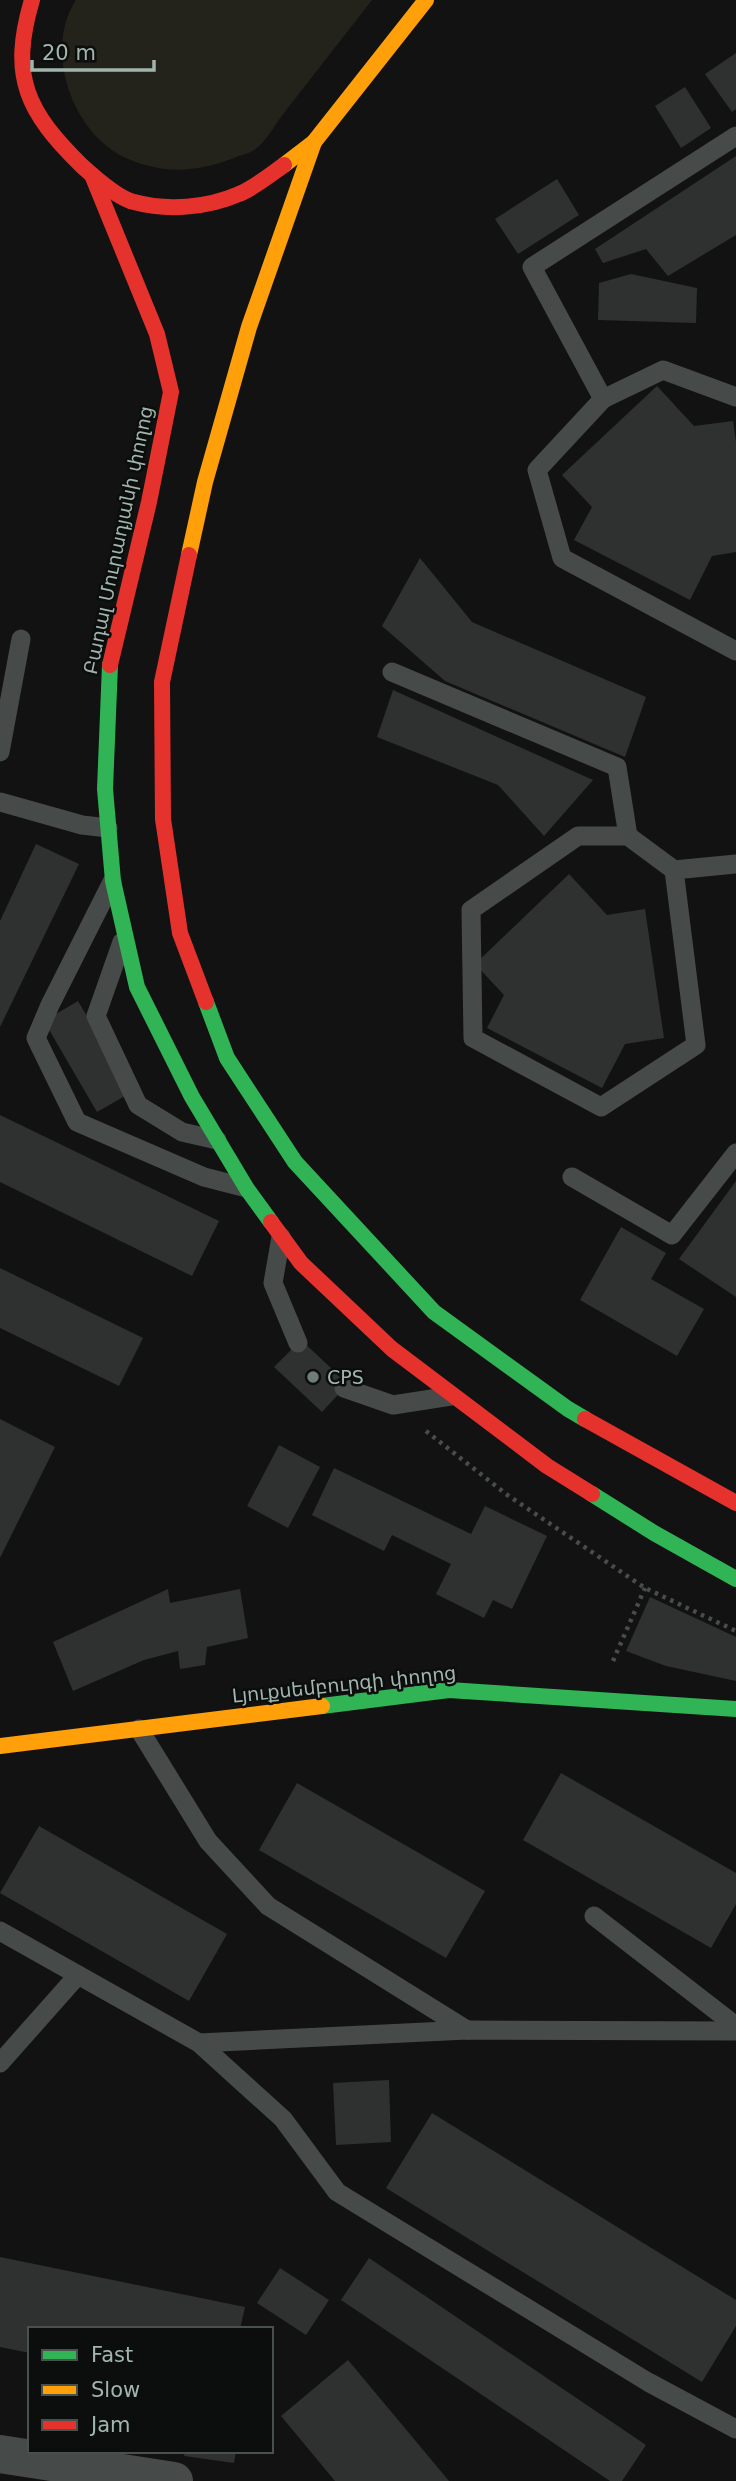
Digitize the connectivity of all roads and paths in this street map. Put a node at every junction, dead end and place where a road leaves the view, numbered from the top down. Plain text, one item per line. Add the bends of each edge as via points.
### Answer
1 (32, 0) edge
2 (426, 0) edge
3 (24, 118) dead end
4 (47, 128) junction
5 (736, 136) edge
6 (314, 142) junction
7 (92, 175) junction
8 (736, 397) edge
9 (603, 399) junction
10 (21, 639) dead end
11 (736, 651) edge
12 (392, 673) dead end
13 (0, 752) edge
14 (0, 802) edge
15 (108, 828) junction
16 (628, 836) junction
17 (736, 864) edge
18 (674, 870) junction
19 (113, 881) junction
20 (125, 934) junction
21 (219, 1141) junction
22 (736, 1153) edge
23 (572, 1177) dead end
24 (247, 1189) junction
25 (281, 1236) junction
26 (298, 1343) dead end
27 (344, 1388) dead end
28 (454, 1396) junction
29 (736, 1503) edge
30 (736, 1579) edge
31 (736, 1631) edge
32 (611, 1665) dead end
33 (736, 1709) edge
34 (139, 1729) junction
35 (0, 1746) edge
36 (594, 1916) dead end
37 (0, 1931) edge
38 (78, 1975) junction
39 (736, 2029) edge
40 (467, 2030) junction
41 (199, 2043) junction
42 (0, 2063) edge
43 (736, 2428) edge
44 (0, 2454) edge
45 (174, 2481) edge

1 - 4 main road via 23,30 22,72 30,100
2 - 6 main road
3 - 4 main road
4 - 7 main road
5 - 9 lane via 532,267
6 - 7 main road via 239,194 195,205 131,202
6 - 29 main road via 249,327 205,482 162,682 163,819 180,933 227,1058 295,1162 434,1312 568,1409
7 - 15 main road, Բադալ Մուրադյանի փողոց via 157,334 171,392 109,671
8 - 9 lane via 663,370
9 - 11 lane via 537,470 562,558
10 - 13 lane
12 - 16 lane via 617,767
14 - 15 lane
15 - 19 main road, Բադալ Մուրադյանի փողոց
16 - 18 lane
16 - 18 lane via 578,836 471,910 473,1038 601,1107 696,1045
17 - 18 lane
19 - 20 main road, Բադալ Մուրադյանի փողոց
19 - 24 lane via 36,1038 77,1122 204,1177
20 - 21 main road, Բադալ Մուրադյանի փողոց via 137,987
20 - 21 lane via 96,1016 138,1105 182,1132
21 - 24 main road, Բադալ Մուրադյանի փողոց
22 - 23 lane via 672,1235
24 - 25 main road, Բադալ Մուրադյանի փողոց
25 - 26 lane via 273,1283
25 - 28 main road, Բադալ Մուրադյանի փողոց via 301,1263 391,1349
27 - 28 lane via 393,1405
28 - 30 main road, Բադալ Մուրադյանի փողոց via 547,1466
31 - 32 path via 645,1588
33 - 34 main road, Լյուքսեմբուրգի փողոց via 449,1690
34 - 35 main road, Լյուքսեմբուրգի փողոց
34 - 40 lane via 208,1841 268,1906
36 - 39 lane
37 - 38 lane
38 - 41 lane
38 - 42 lane
39 - 40 lane
40 - 41 lane
41 - 43 lane via 284,2119 337,2192 648,2382
44 - 45 street

